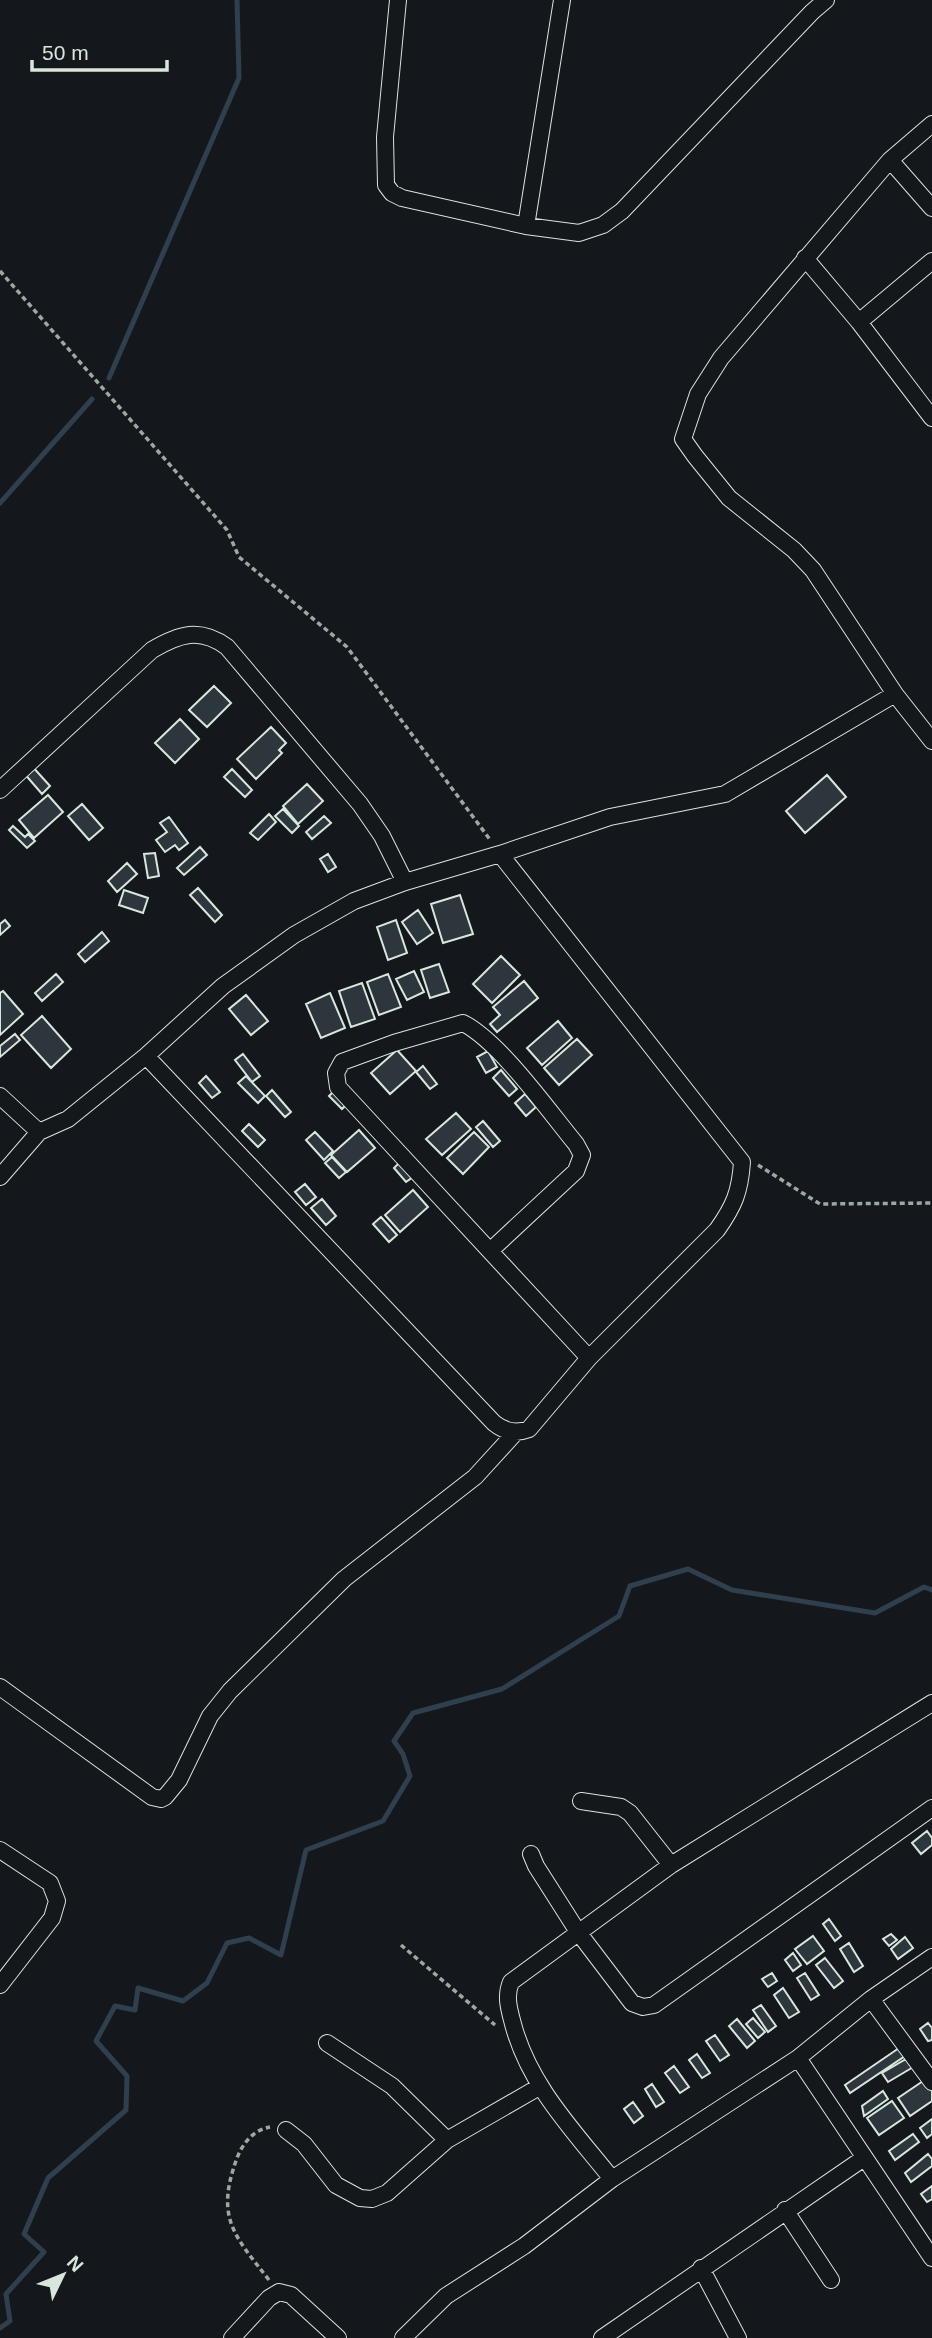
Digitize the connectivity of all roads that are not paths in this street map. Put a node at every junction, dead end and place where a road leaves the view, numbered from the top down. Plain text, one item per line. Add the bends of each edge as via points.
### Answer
1 (398, 0) edge
2 (562, 0) edge
3 (826, 0) edge
4 (807, 6) edge
5 (932, 124) edge
6 (890, 160) junction
7 (932, 208) edge
8 (526, 226) junction
9 (805, 258) junction
10 (932, 261) edge
11 (859, 322) junction
12 (932, 418) edge
13 (895, 694) junction
14 (932, 741) edge
15 (0, 790) edge
16 (500, 854) junction
17 (405, 882) junction
18 (146, 1056) junction
19 (0, 1096) edge
20 (39, 1132) junction
21 (0, 1177) edge
22 (491, 1250) junction
23 (589, 1358) junction
24 (516, 1432) junction
25 (0, 1687) edge
26 (932, 1703) edge
27 (581, 1801) dead end
28 (932, 1808) edge
29 (0, 1850) edge
30 (531, 1854) dead end
31 (671, 1864) junction
32 (578, 1932) junction
33 (932, 1956) edge
34 (0, 1985) edge
35 (871, 1999) junction
36 (327, 2043) dead end
37 (798, 2059) junction
38 (932, 2082) edge
39 (539, 2087) junction
40 (286, 2130) road end
41 (447, 2140) junction
42 (864, 2158) junction
43 (612, 2179) junction
44 (785, 2210) junction
45 (932, 2258) edge
46 (701, 2268) junction
47 (831, 2280) dead end
48 (604, 2337) edge
49 (232, 2338) edge
50 (338, 2338) edge
51 (402, 2338) edge
52 (738, 2338) edge

1 - 8 street via 385,136 389,189 402,198
2 - 8 street
3 - 4 street
4 - 8 street via 622,211 603,225 579,233
5 - 6 street
6 - 7 street
6 - 9 street
9 - 11 street
9 - 13 street via 716,367 698,394 684,439 729,498 813,570
10 - 11 street
11 - 12 street
13 - 14 street
13 - 16 street via 725,794 610,817
15 - 17 street via 152,650 180,637 206,635 227,647 360,804
16 - 17 street
16 - 23 street via 742,1162 733,1208 717,1230
17 - 18 street via 354,901 294,935 223,986
18 - 20 street via 68,1119
18 - 24 street via 494,1423
19 - 20 street
20 - 21 street
22 - 22 street via 338,1087 336,1073 342,1062 463,1023 501,1055 576,1144 582,1155 576,1171
22 - 23 street
23 - 24 street via 529,1429
24 - 25 street via 474,1477 344,1579 230,1691 210,1716 179,1780 161,1799
26 - 31 street
27 - 31 street via 621,1807 630,1813
28 - 32 street via 654,2005 632,2003
29 - 34 street via 50,1883 57,1901 52,1918
30 - 32 street
31 - 32 street
32 - 39 street via 511,1982 507,1998 519,2045
33 - 35 street
35 - 37 street
35 - 38 street
36 - 41 street via 392,2086
37 - 42 street
37 - 43 street
39 - 41 street
39 - 43 street
40 - 41 street via 304,2144 336,2185 372,2199 387,2193
42 - 44 street
42 - 45 street
43 - 51 street via 524,2246 446,2296
44 - 46 street
44 - 47 street
46 - 48 street
46 - 52 street
49 - 50 street via 279,2292 291,2295

